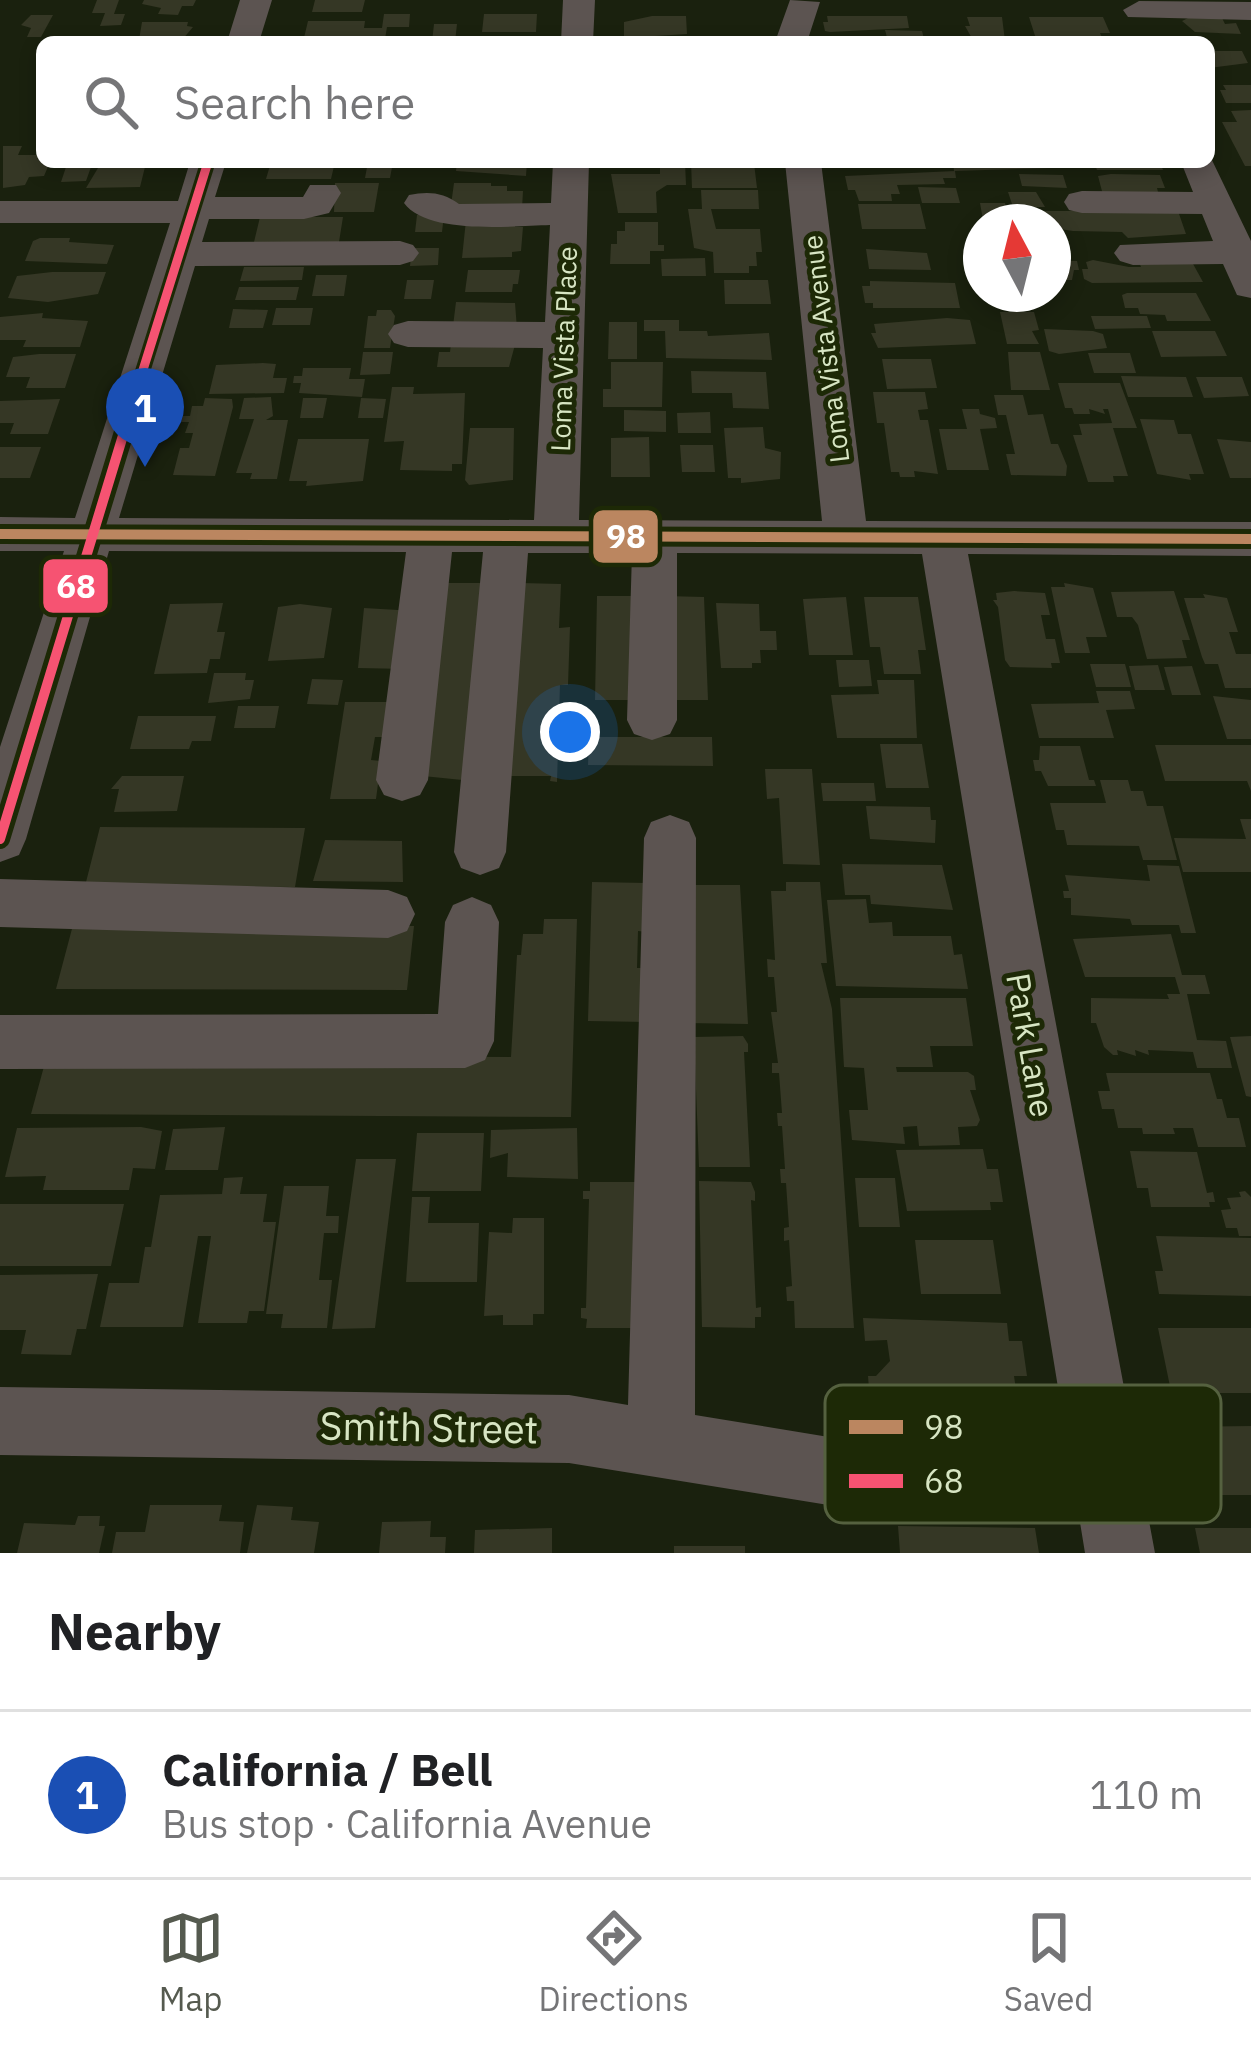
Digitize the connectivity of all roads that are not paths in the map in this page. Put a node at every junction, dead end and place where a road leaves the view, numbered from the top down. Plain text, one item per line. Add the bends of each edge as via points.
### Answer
1 (256, 0) edge
2 (579, 0) edge
3 (805, 2) edge
4 (1137, 5) edge
5 (1251, 11) edge
6 (245, 36) edge
7 (577, 36) edge
8 (793, 36) edge
9 (1150, 36) edge
10 (206, 168) edge
11 (571, 168) edge
12 (804, 168) edge
13 (1201, 168) edge
14 (323, 193) dead end
15 (422, 202) dead end
16 (1082, 202) dead end
17 (1215, 202) junction
18 (194, 210) junction
19 (0, 212) edge
20 (569, 214) junction
21 (1139, 247) dead end
22 (178, 254) junction
23 (400, 254) dead end
24 (1240, 259) edge
25 (408, 334) dead end
26 (563, 335) junction
27 (0, 533) edge
28 (91, 534) junction
29 (431, 535) junction
30 (507, 535) junction
31 (556, 536) junction
32 (655, 536) junction
33 (846, 537) junction
34 (942, 537) junction
35 (1251, 539) edge
36 (652, 720) dead end
37 (402, 780) dead end
38 (3, 812) edge
39 (670, 838) dead end
40 (480, 852) dead end
41 (0, 903) edge
42 (388, 914) dead end
43 (472, 922) dead end
44 (0, 1042) edge
45 (1091, 1385) edge
46 (0, 1421) edge
47 (661, 1440) junction
48 (825, 1470) edge
49 (1115, 1523) edge
50 (1120, 1553) edge

1 - 6 street
2 - 7 street
3 - 8 street
4 - 5 street
4 - 9 street
10 - 18 street
11 - 20 street, Loma Vista Place
12 - 33 street, Loma Vista Avenue
13 - 17 street
14 - 18 street via 304,208
15 - 20 street via 450,214
16 - 17 street
17 - 24 street
18 - 19 street
18 - 22 street
20 - 26 street, Loma Vista Place
21 - 24 street
22 - 23 street
22 - 28 street
25 - 26 street
26 - 31 street, Loma Vista Place
27 - 28 street
28 - 29 street
28 - 38 street
29 - 30 street
29 - 37 street
30 - 31 street
30 - 40 street
31 - 32 street
32 - 33 street
32 - 36 street
33 - 34 street
34 - 35 street
34 - 45 street, Park Lane
39 - 47 street
41 - 42 street
43 - 44 street via 465,1041
46 - 47 street, Smith Street via 569,1429
47 - 48 street, Smith Street
49 - 50 street, Park Lane

